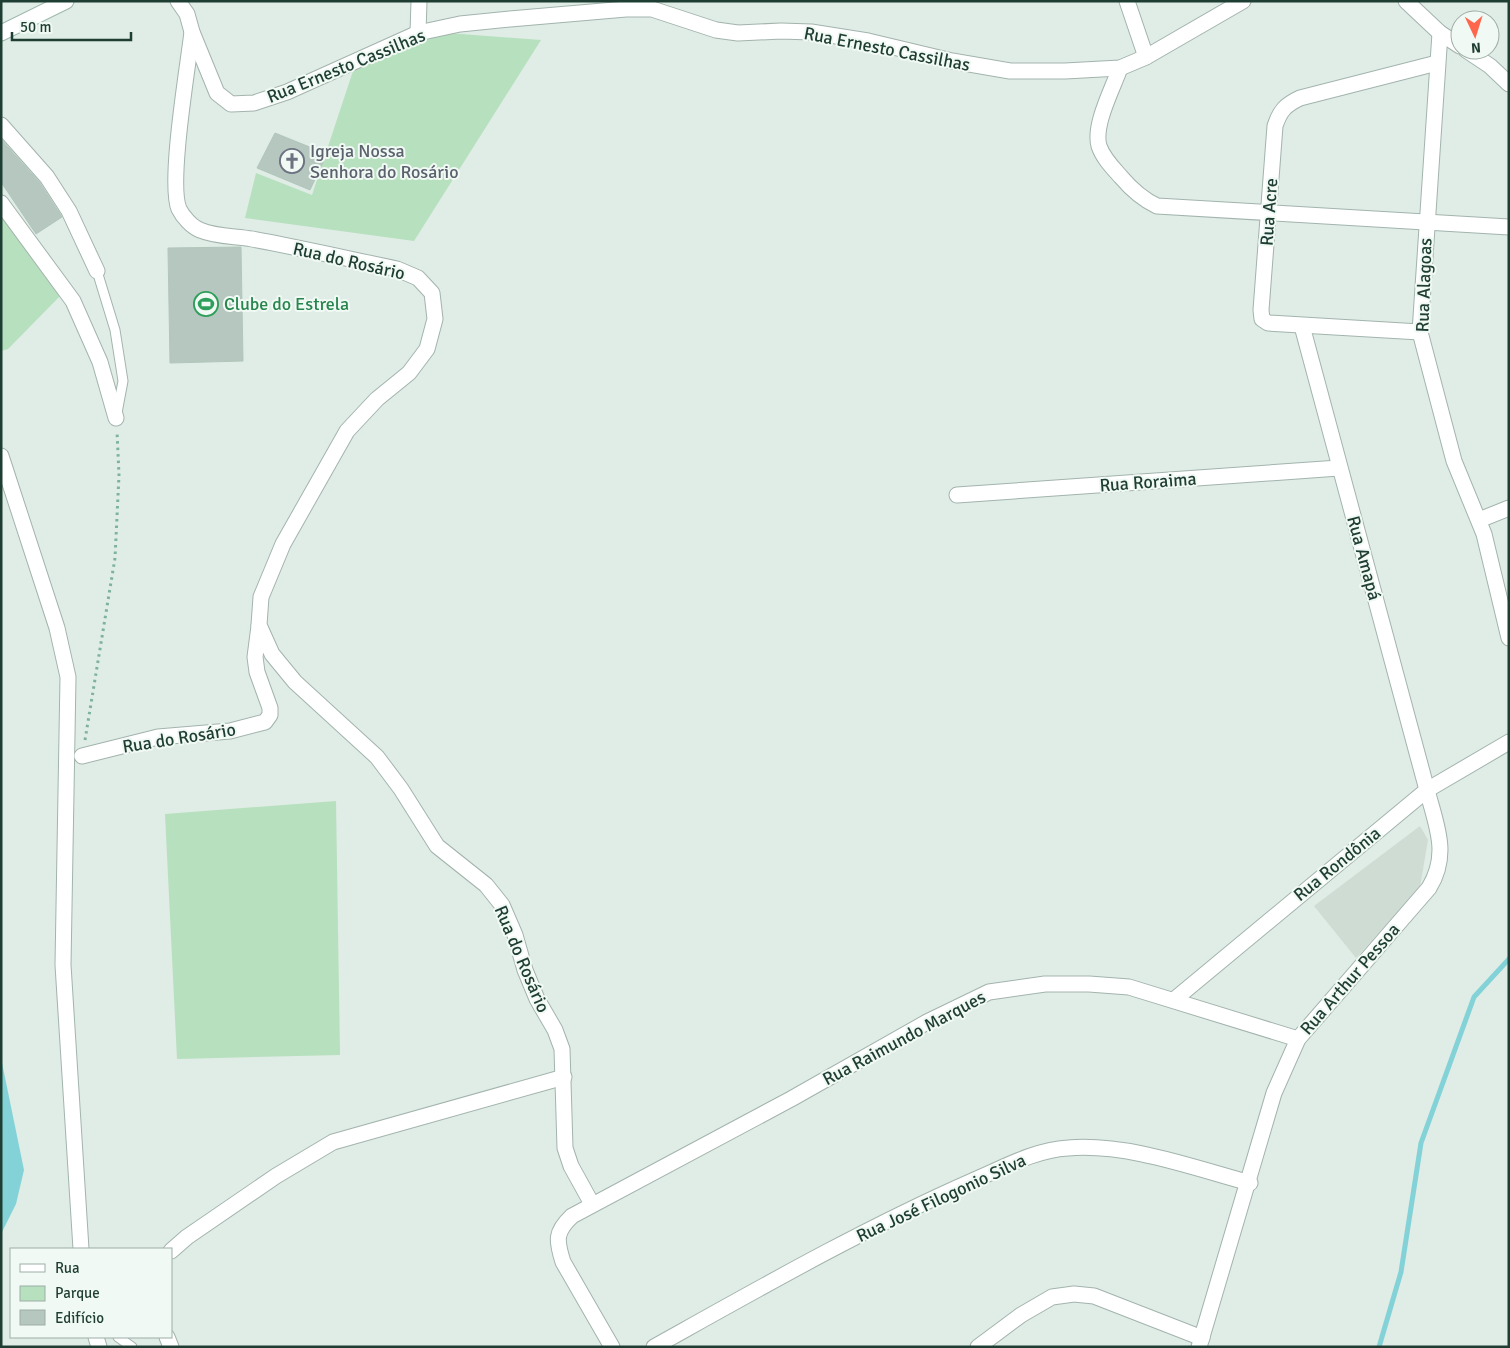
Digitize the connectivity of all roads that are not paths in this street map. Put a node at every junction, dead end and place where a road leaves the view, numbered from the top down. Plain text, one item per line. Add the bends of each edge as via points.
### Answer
1 (66, 1) edge
2 (178, 1) edge
3 (419, 1) edge
4 (1127, 1) edge
5 (1243, 1) edge
6 (1406, 1) edge
7 (192, 32) junction
8 (1, 33) edge
9 (418, 33) junction
10 (1440, 33) junction
11 (1450, 40) edge
12 (1146, 57) junction
13 (1481, 60) edge
14 (1437, 63) junction
15 (1120, 68) junction
16 (1509, 84) edge
17 (1, 125) edge
18 (1, 203) edge
19 (1270, 212) junction
20 (1426, 222) junction
21 (1509, 227) edge
22 (97, 271) joint
23 (1302, 326) junction
24 (1420, 332) junction
25 (116, 418) joint
26 (1, 456) edge
27 (1339, 468) junction
28 (957, 495) dead end
29 (1509, 508) edge
30 (1479, 520) junction
31 (259, 625) junction
32 (1509, 638) edge
33 (1509, 742) edge
34 (82, 756) road end
35 (1427, 790) junction
36 (1175, 1000) junction
37 (1298, 1039) junction
38 (564, 1077) junction
39 (1250, 1183) junction
40 (592, 1204) junction
41 (81, 1248) edge
42 (172, 1250) edge
43 (119, 1338) edge
44 (1200, 1342) edge
45 (132, 1347) edge
46 (612, 1347) edge
47 (654, 1347) edge
48 (978, 1347) edge

1 - 8 street
2 - 7 street, Rua Ernesto Cassilhas via 187,14
3 - 9 street
4 - 12 street
5 - 12 street, Rua Ernesto Cassilhas
6 - 10 street
7 - 9 street, Rua Ernesto Cassilhas via 217,93 231,104 254,103 286,92
7 - 31 street, Rua do Rosário via 176,188 178,208 185,218 199,230 397,269 418,278 432,293 435,319 427,349 409,373 377,399 346,431 282,544 262,597
9 - 15 street, Rua Ernesto Cassilhas via 460,24 510,19 626,9 652,10 716,30 738,33 811,32 1010,71
10 - 11 street
10 - 14 street, Rua Alagoas
12 - 15 street, Rua Ernesto Cassilhas
13 - 16 street
14 - 19 street, Rua Acre via 1286,104 1275,126
14 - 20 street, Rua Alagoas
15 - 19 street via 1098,128 1099,145 1108,162 1134,192 1157,206
17 - 22 street via 47,176 69,211
18 - 25 street via 73,301 100,362
19 - 20 street
19 - 23 street, Rua Acre via 1262,319 1268,323
20 - 21 street
20 - 24 street, Rua Alagoas
22 - 25 lane via 115,330 123,381
23 - 24 street, Rua Acre
23 - 27 street, Rua Amapá
24 - 30 street, Rua Alagoas via 1454,461
26 - 41 street via 57,628 68,678 63,965
27 - 28 street, Rua Roraima
27 - 35 street, Rua Amapá
29 - 30 street
30 - 32 street, Rua Alagoas
31 - 34 street, Rua do Rosário via 255,657 270,708 265,722 230,731 158,737
31 - 38 street, Rua do Rosário via 272,654 295,682 377,757 437,846 486,885 502,905 516,935 537,999 555,1030 562,1050
33 - 35 street, Rua Rondônia
35 - 36 street, Rua Rondônia
35 - 37 street, Rua Arthur Pessoa via 1440,838 1442,857 1438,874
36 - 37 street, Rua Raimundo Marques
36 - 40 street, Rua Raimundo Marques via 1129,987 1089,984 1045,984 989,992 927,1022 791,1099
37 - 39 street, Rua Arthur Pessoa via 1274,1093
38 - 40 street, Rua do Rosário via 565,1148
38 - 42 street via 333,1142 276,1176
39 - 44 street, Rua Arthur Pessoa
39 - 47 street, Rua José Filogonio Silva via 1108,1149 1068,1148 1036,1154 941,1195 847,1242
40 - 46 street via 563,1224 558,1234 558,1246 563,1262
43 - 45 lane
44 - 48 street via 1094,1296 1074,1294 1052,1297

